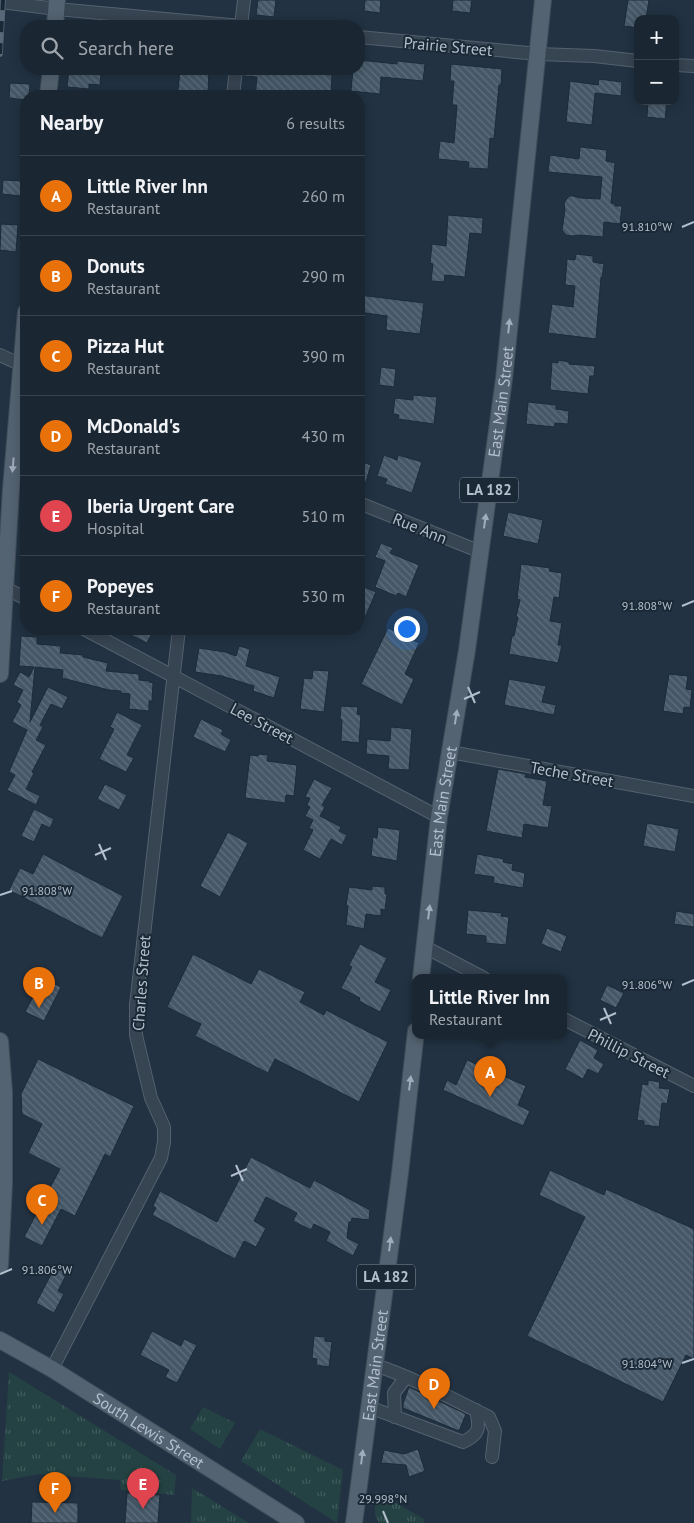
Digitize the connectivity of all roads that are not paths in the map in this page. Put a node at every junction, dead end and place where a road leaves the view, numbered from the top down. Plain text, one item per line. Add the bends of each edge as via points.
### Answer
1 (244, 0) edge
2 (543, 0) edge
3 (0, 2) edge
4 (57, 4) edge
5 (56, 20) edge
6 (191, 20) edge
7 (242, 20) edge
8 (365, 38) edge
9 (538, 54) junction
10 (634, 61) edge
11 (679, 65) edge
12 (694, 66) edge
13 (50, 75) edge
14 (236, 75) edge
15 (49, 90) edge
16 (234, 90) edge
17 (0, 355) edge
18 (20, 364) edge
19 (20, 406) edge
20 (365, 505) edge
21 (480, 552) junction
22 (2, 586) edge
23 (20, 595) edge
24 (95, 635) edge
25 (178, 635) edge
26 (0, 674) edge
27 (174, 676) junction
28 (450, 752) junction
29 (694, 796) edge
30 (439, 817) junction
31 (424, 947) junction
32 (422, 974) edge
33 (476, 974) edge
34 (567, 1021) edge
35 (415, 1039) edge
36 (0, 1041) edge
37 (694, 1086) edge
38 (0, 1260) edge
39 (0, 1265) edge
40 (0, 1340) edge
41 (375, 1365) junction
42 (52, 1369) junction
43 (406, 1377) junction
44 (369, 1407) junction
45 (476, 1410) junction
46 (395, 1417) junction
47 (492, 1457) dead end
48 (358, 1491) junction
49 (296, 1523) edge
50 (354, 1523) edge
51 (367, 1523) edge

1 - 7 street
2 - 9 main road, East Main Street / LA 182
3 - 4 street
4 - 5 main road
4 - 6 street
8 - 9 street, Prairie Street
9 - 10 street, Prairie Street
21 -> 9 main road, East Main Street / LA 182 via 505,370
11 - 12 street
13 - 15 main road
14 - 16 street
17 - 18 street
19 -> 22 main road
20 - 21 street, Rue Ann
28 -> 21 main road, East Main Street / LA 182
22 - 23 street
22 - 26 main road
24 - 27 street, Lee Street
25 - 27 street, Charles Street
27 - 30 street, Lee Street
27 - 42 street, Charles Street via 136,1005 136,1035 151,1098 164,1127 164,1142 161,1158
28 - 29 street, Teche Street
28 - 30 main road, East Main Street / LA 182
31 -> 30 main road, East Main Street / LA 182
31 - 32 main road, East Main Street / LA 182
31 - 33 street
34 - 37 street, Phillip Street
41 -> 35 main road, East Main Street / LA 182
36 - 38 main road via 4,1092
38 - 39 main road
40 - 42 main road, South Lewis Street
41 - 43 street
41 - 44 main road, East Main Street / LA 182
42 - 49 main road, South Lewis Street
43 - 45 street
43 - 46 street via 394,1393
44 - 46 street
48 -> 44 main road, East Main Street / LA 182
45 - 46 street via 480,1425 474,1436 463,1442
45 - 47 street via 489,1417 495,1431
48 - 50 main road, East Main Street / LA 182
48 - 51 main road

